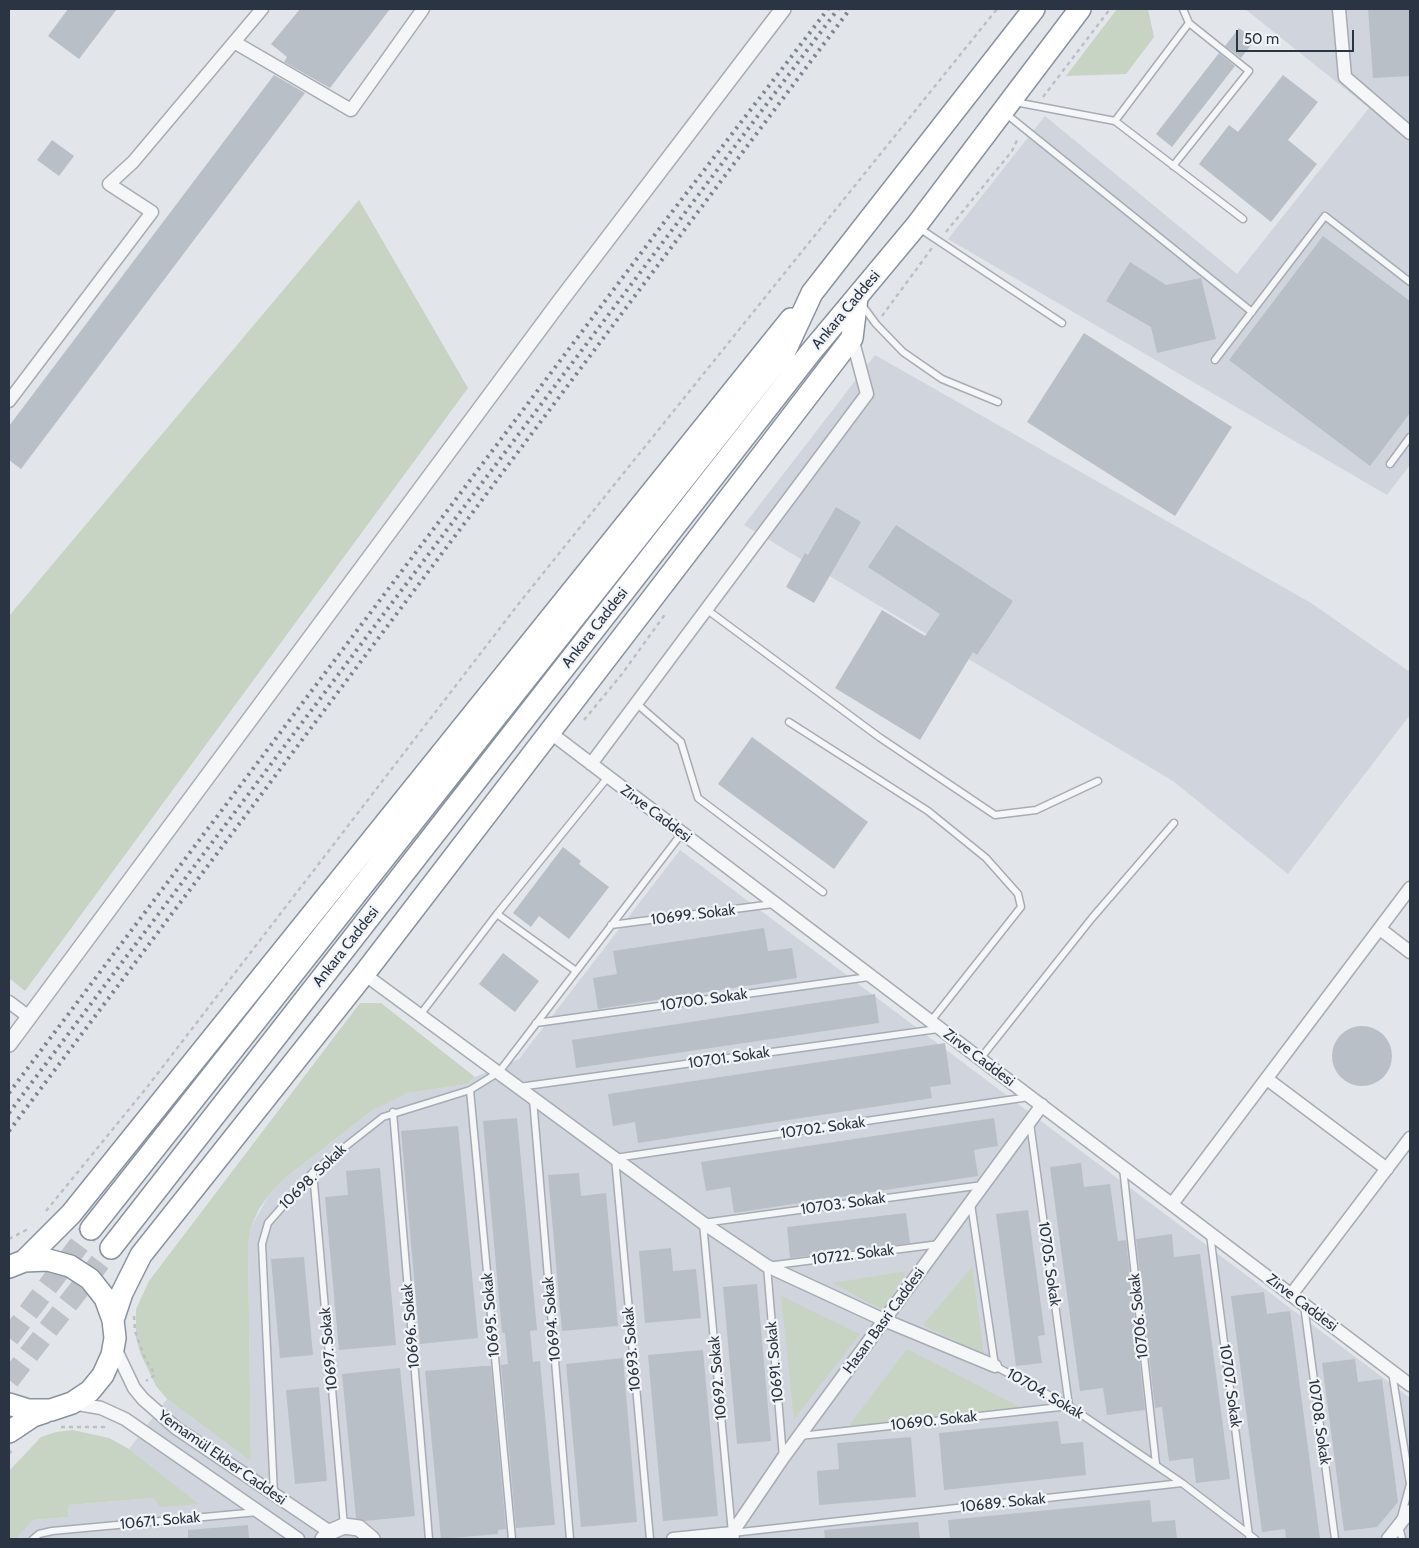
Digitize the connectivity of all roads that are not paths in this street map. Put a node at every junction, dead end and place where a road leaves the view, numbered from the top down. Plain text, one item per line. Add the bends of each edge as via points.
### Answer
1 (262, 9) edge
2 (424, 9) edge
3 (783, 9) edge
4 (1034, 9) edge
5 (1080, 9) edge
6 (1183, 9) edge
7 (1339, 9) edge
8 (1189, 23) junction
9 (234, 42) junction
10 (1007, 106) junction
11 (1115, 121) junction
12 (1410, 133) edge
13 (1173, 166) junction
14 (1243, 219) dead end
15 (916, 226) junction
16 (1410, 282) edge
17 (812, 293) junction
18 (858, 298) junction
19 (1252, 312) junction
20 (1062, 323) dead end
21 (852, 338) junction
22 (1215, 360) dead end
23 (9, 401) edge
24 (998, 402) dead end
25 (1410, 437) edge
26 (1390, 464) dead end
27 (706, 609) junction
28 (636, 703) junction
29 (789, 722) dead end
30 (548, 732) junction
31 (590, 764) junction
32 (608, 777) junction
33 (1098, 781) dead end
34 (1174, 823) dead end
35 (682, 833) junction
36 (1410, 888) edge
37 (822, 892) dead end
38 (776, 904) junction
39 (497, 914) junction
40 (611, 926) junction
41 (1380, 929) junction
42 (1410, 952) edge
43 (576, 971) junction
44 (364, 974) junction
45 (871, 976) junction
46 (9, 1002) edge
47 (420, 1015) junction
48 (29, 1017) junction
49 (536, 1023) junction
50 (935, 1025) junction
51 (9, 1044) edge
52 (980, 1059) junction
53 (499, 1072) junction
54 (1267, 1079) junction
55 (518, 1087) junction
56 (470, 1090) junction
57 (1030, 1097) junction
58 (533, 1098) junction
59 (1042, 1106) junction
60 (393, 1112) junction
61 (1030, 1122) junction
62 (1410, 1138) edge
63 (615, 1158) junction
64 (1123, 1167) junction
65 (1387, 1169) junction
66 (313, 1172) junction
67 (983, 1185) junction
68 (970, 1202) junction
69 (1172, 1204) junction
70 (703, 1223) junction
71 (91, 1229) tunnel mouth
72 (1209, 1233) junction
73 (940, 1244) junction
74 (112, 1248) tunnel mouth
75 (16, 1264) edge
76 (767, 1266) junction
77 (1292, 1295) junction
78 (1304, 1304) junction
79 (113, 1320) junction
80 (884, 1320) junction
81 (114, 1345) junction
82 (995, 1366) junction
83 (1392, 1371) junction
84 (1410, 1385) edge
85 (72, 1403) junction
86 (9, 1404) edge
87 (1069, 1406) junction
88 (51, 1410) junction
89 (9, 1432) edge
90 (799, 1436) junction
91 (783, 1458) junction
92 (1156, 1464) junction
93 (1182, 1483) junction
94 (274, 1495) junction
95 (1410, 1511) edge
96 (259, 1512) junction
97 (1399, 1525) junction
98 (344, 1526) junction
99 (326, 1536) edge
100 (733, 1536) edge
101 (1251, 1538) edge
102 (33, 1539) edge
103 (298, 1539) edge
104 (372, 1539) edge
105 (429, 1539) edge
106 (512, 1539) edge
107 (570, 1539) edge
108 (650, 1539) edge
109 (673, 1539) edge
110 (1335, 1539) edge
111 (1388, 1539) edge
112 (1402, 1539) edge

1 - 9 street
2 - 9 street via 351,110
3 - 48 street via 561,300
4 - 17 highway, Ankara Caddesi
5 - 10 highway, Ankara Caddesi
6 - 8 lane
7 - 12 street via 1344,77
8 - 11 lane
8 - 13 lane via 1249,71
9 - 23 street via 134,162 109,184 152,212
10 - 11 lane
10 - 15 highway, Ankara Caddesi
10 - 19 lane
11 - 13 lane
13 - 14 lane
15 - 18 highway, Ankara Caddesi
15 - 20 lane
16 - 19 lane via 1325,216
17 - 71 highway, Ankara Caddesi via 785,351
17 - 75 highway via 71,1214
18 - 21 highway
18 - 24 lane via 902,352 942,379
18 - 74 highway, Ankara Caddesi via 798,368
19 - 22 lane
21 - 27 street via 866,394
21 - 30 highway
25 - 26 lane
27 - 28 street
27 - 33 lane via 879,737 995,815 1036,810
28 - 31 street
28 - 37 lane via 681,742 698,798
29 - 50 lane via 928,811 986,858 1018,894 1021,907
30 - 31 street, Zirve Caddesi
30 - 44 highway
31 - 32 street, Zirve Caddesi
32 - 35 street, Zirve Caddesi
32 - 39 lane
34 - 52 lane via 1092,918
35 - 38 street, Zirve Caddesi
35 - 40 lane
36 - 41 street
38 - 40 lane, 10699. Sokak
38 - 45 street, Zirve Caddesi
39 - 43 lane
39 - 47 lane
40 - 43 lane
41 - 42 street
41 - 54 street
43 - 49 lane
44 - 47 street
44 - 79 highway via 141,1255
45 - 49 lane, 10700. Sokak
45 - 50 street, Zirve Caddesi
46 - 48 street
47 - 53 street
48 - 51 street
49 - 53 lane
50 - 52 street, Zirve Caddesi
50 - 55 lane, 10701. Sokak
52 - 57 street, Zirve Caddesi
53 - 55 street
53 - 56 lane, 10698. Sokak
54 - 65 street
54 - 69 street
55 - 58 street
56 - 60 lane, 10698. Sokak
56 - 106 lane, 10695. Sokak
57 - 59 street, Zirve Caddesi
57 - 63 lane, 10702. Sokak
58 - 63 street
58 - 107 lane, 10694. Sokak
59 - 61 street, Hasan Basri Caddesi
59 - 64 street, Zirve Caddesi
60 - 66 lane, 10698. Sokak via 372,1124
60 - 105 lane, 10696. Sokak
61 - 67 street, Hasan Basri Caddesi
61 - 87 lane, 10705. Sokak
62 - 65 street
63 - 70 street
63 - 108 lane, 10693. Sokak
64 - 69 street, Zirve Caddesi
64 - 92 lane, 10706. Sokak
65 - 77 street
66 - 94 lane, 10698. Sokak via 268,1222 262,1244
66 - 98 lane, 10697. Sokak
67 - 68 street, Hasan Basri Caddesi
67 - 70 lane, 10703. Sokak
68 - 73 street, Hasan Basri Caddesi
68 - 82 lane, 10704. Sokak
69 - 72 street, Zirve Caddesi
70 - 76 street
70 - 100 lane, 10692. Sokak
72 - 77 street, Zirve Caddesi
72 - 101 lane, 10707. Sokak
73 - 76 lane, 10722. Sokak
73 - 80 street, Hasan Basri Caddesi
75 - 79 highway via 48,1260 70,1266 90,1279 105,1298
76 - 80 street
76 - 91 lane, 10691. Sokak
77 - 78 street, Zirve Caddesi
78 - 83 street, Zirve Caddesi
78 - 110 lane, 10708. Sokak
79 - 81 highway
80 - 82 street
80 - 90 street, Hasan Basri Caddesi
81 - 85 highway via 104,1375 90,1391
81 - 94 street, Yemamül Ekber Caddesi via 134,1388 155,1411
82 - 87 lane, 10704. Sokak
83 - 84 street, Zirve Caddesi
83 - 97 lane via 1410,1484
85 - 88 highway
85 - 96 street, Yemamül Ekber Caddesi via 101,1408 125,1419
86 - 88 highway via 28,1410
87 - 90 lane, 10690. Sokak
87 - 92 lane, 10704. Sokak
88 - 89 highway via 33,1416
90 - 91 street, Hasan Basri Caddesi
91 - 100 street, Hasan Basri Caddesi
92 - 93 lane, 10704. Sokak
93 - 100 lane, 10689. Sokak
93 - 101 lane
94 - 99 street, Yemamül Ekber Caddesi
95 - 97 street
96 - 102 lane, 10671. Sokak via 52,1530
96 - 103 street, Yemamül Ekber Caddesi
97 - 111 street
97 - 112 lane
98 - 99 street
98 - 104 street via 359,1528
100 - 109 street

